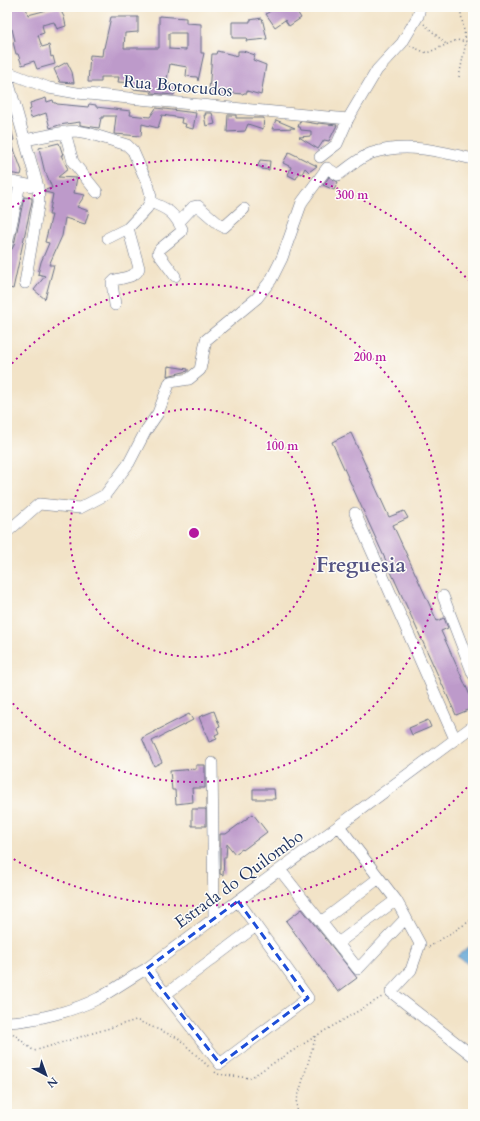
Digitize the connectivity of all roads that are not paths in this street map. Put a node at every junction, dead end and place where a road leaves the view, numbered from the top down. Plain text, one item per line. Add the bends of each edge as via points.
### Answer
1 (419, 11) edge
2 (7, 72) edge
3 (7, 77) edge
4 (348, 119) junction
5 (65, 132) junction
6 (25, 140) junction
7 (320, 157) dead end
8 (473, 159) edge
9 (7, 181) edge
10 (20, 184) junction
11 (38, 187) junction
12 (97, 192) dead end
13 (150, 202) junction
14 (244, 210) dead end
15 (179, 222) junction
16 (128, 228) junction
17 (108, 238) dead end
18 (7, 244) edge
19 (175, 276) dead end
20 (25, 283) dead end
21 (115, 305) dead end
22 (355, 513) dead end
23 (7, 532) edge
24 (443, 596) dead end
25 (473, 674) edge
26 (473, 726) edge
27 (456, 739) junction
28 (212, 762) dead end
29 (339, 826) junction
30 (280, 870) junction
31 (378, 878) junction
32 (396, 900) junction
33 (238, 901) junction
34 (214, 918) junction
35 (406, 918) junction
36 (321, 922) junction
37 (256, 926) junction
38 (338, 943) junction
39 (146, 969) junction
40 (166, 994) junction
41 (7, 1022) edge
42 (473, 1056) edge

1 - 4 street via 402,43 377,70
2 - 4 street, Rua Botocudos via 49,88 77,93
3 - 6 street
4 - 7 street via 336,144
5 - 6 street
5 - 12 street via 73,162
5 - 13 street via 88,133 127,145 136,157 149,187
6 - 11 street
8 - 23 street via 439,151 395,148 371,153 338,175 327,168 302,202 282,258 271,280 257,298 206,340 200,370 189,379 170,382 158,413 129,462 105,495 80,508 39,504
9 - 10 street
10 - 11 street
10 - 18 street
11 - 20 street via 39,201
13 - 15 street via 166,208
13 - 16 street
14 - 15 street via 224,227 198,206 193,207
15 - 19 street via 181,232 158,253
16 - 17 street
16 - 21 street via 139,268 136,274 112,283
22 - 27 street
24 - 25 street
26 - 27 street, Estrada do Quilombo
27 - 29 street, Estrada do Quilombo
28 - 34 street
29 - 30 street, Estrada do Quilombo
29 - 31 street
30 - 33 street, Estrada do Quilombo
30 - 36 street
31 - 32 street
31 - 36 street
32 - 35 street
32 - 38 street
33 - 34 street, Estrada do Quilombo
33 - 37 street
34 - 39 street, Estrada do Quilombo
35 - 38 street via 358,969
35 - 42 street via 420,944 410,970 391,992
36 - 38 street
37 - 40 street
37 - 40 street via 308,998 220,1064
39 - 40 street
39 - 41 street, Estrada do Quilombo via 98,998 68,1010 26,1021

